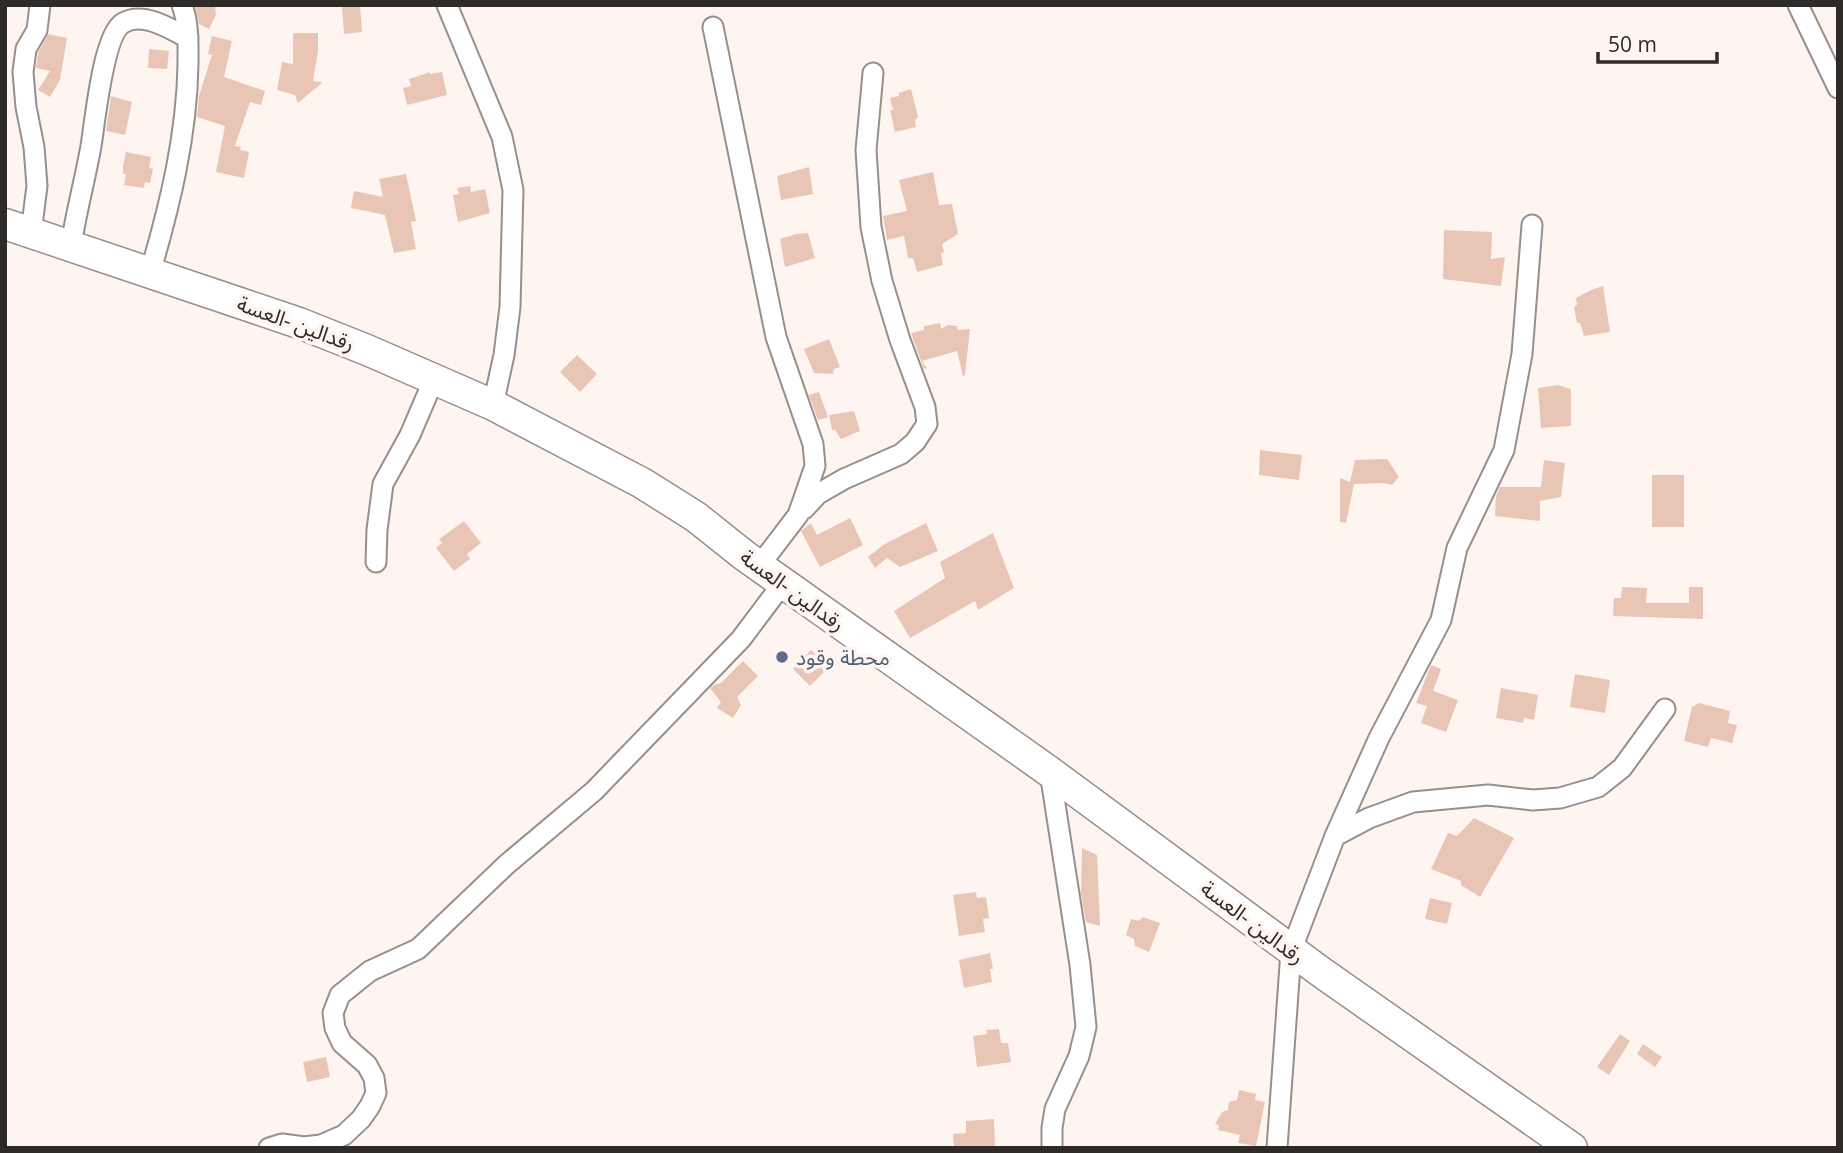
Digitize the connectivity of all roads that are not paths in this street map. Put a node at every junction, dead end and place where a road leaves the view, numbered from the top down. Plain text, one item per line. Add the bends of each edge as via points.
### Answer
1 (40, 5) edge
2 (182, 5) edge
3 (447, 5) edge
4 (1798, 5) edge
5 (713, 27) dead end
6 (188, 38) junction
7 (873, 73) dead end
8 (1838, 88) edge
9 (1532, 225) dead end
10 (18, 229) edge
11 (71, 246) junction
12 (150, 273) junction
13 (434, 379) junction
14 (493, 405) junction
15 (798, 515) junction
16 (376, 562) dead end
17 (771, 574) junction
18 (1665, 709) dead end
19 (1050, 772) junction
20 (1335, 836) junction
21 (1291, 951) junction
22 (269, 1148) edge
23 (1052, 1148) edge
24 (1277, 1148) edge
25 (1572, 1148) edge

1 - 10 street via 23,72 37,186
2 - 6 street
3 - 14 street via 502,137 513,190 510,307
4 - 8 street
5 - 15 street via 776,337 813,444 815,466
6 - 11 street via 162,24 137,18 121,24 113,37 97,97
6 - 12 street via 185,113 169,204
7 - 15 street via 866,150 872,227 882,281 927,424 901,454 818,494
9 - 20 street via 1522,354 1504,450 1457,548 1441,620 1379,738
10 - 11 main road, رقدالين -العسة
11 - 12 main road, رقدالين -العسة
12 - 13 main road, رقدالين -العسة via 299,323
13 - 14 main road, رقدالين -العسة
13 - 16 street via 383,484
14 - 17 main road, رقدالين -العسة via 642,483
15 - 17 street
17 - 19 main road, رقدالين -العسة
17 - 22 street via 741,639 594,791 506,865 418,949 370,971 340,995 333,1013 335,1028 342,1043 367,1065 374,1078 376,1093 370,1106 344,1135 304,1147 282,1144
18 - 20 street via 1622,768 1598,787 1560,798 1488,795 1413,802
19 - 21 main road, رقدالين -العسة
19 - 23 street via 1086,1027 1079,1056 1055,1109
20 - 21 street
21 - 24 street
21 - 25 main road, رقدالين -العسة

